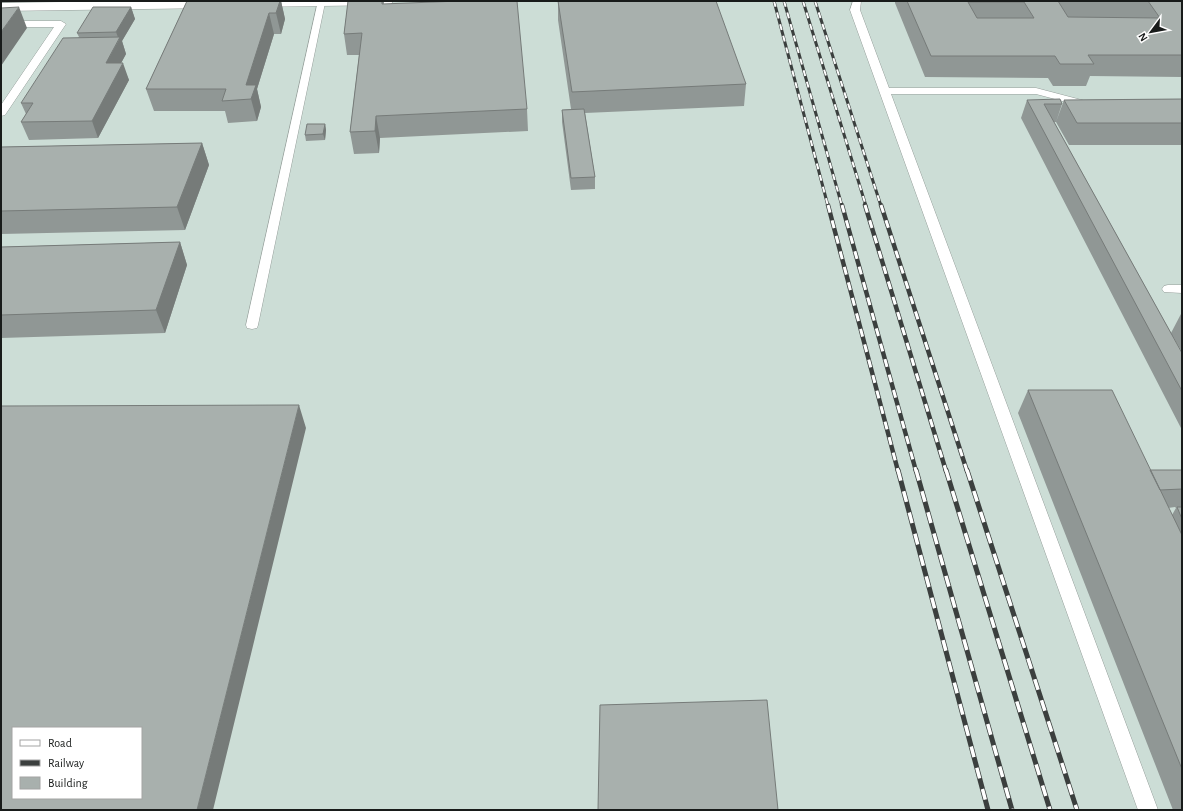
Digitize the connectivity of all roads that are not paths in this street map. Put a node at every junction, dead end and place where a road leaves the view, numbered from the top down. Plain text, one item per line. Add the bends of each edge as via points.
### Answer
1 (386, 1) edge
2 (857, 1) edge
3 (225, 3) edge
4 (241, 3) edge
5 (320, 3) junction
6 (1, 7) edge
7 (1, 24) edge
8 (885, 91) junction
9 (1100, 106) edge
10 (1, 113) edge
11 (1168, 289) dead end
12 (1182, 289) edge
13 (252, 324) dead end
14 (1148, 810) edge

1 - 5 street
2 - 8 lane via 855,10
3 - 6 street
4 - 5 street
5 - 13 lane
7 - 10 lane via 61,24
8 - 9 lane via 1036,91
8 - 14 lane
11 - 12 lane

